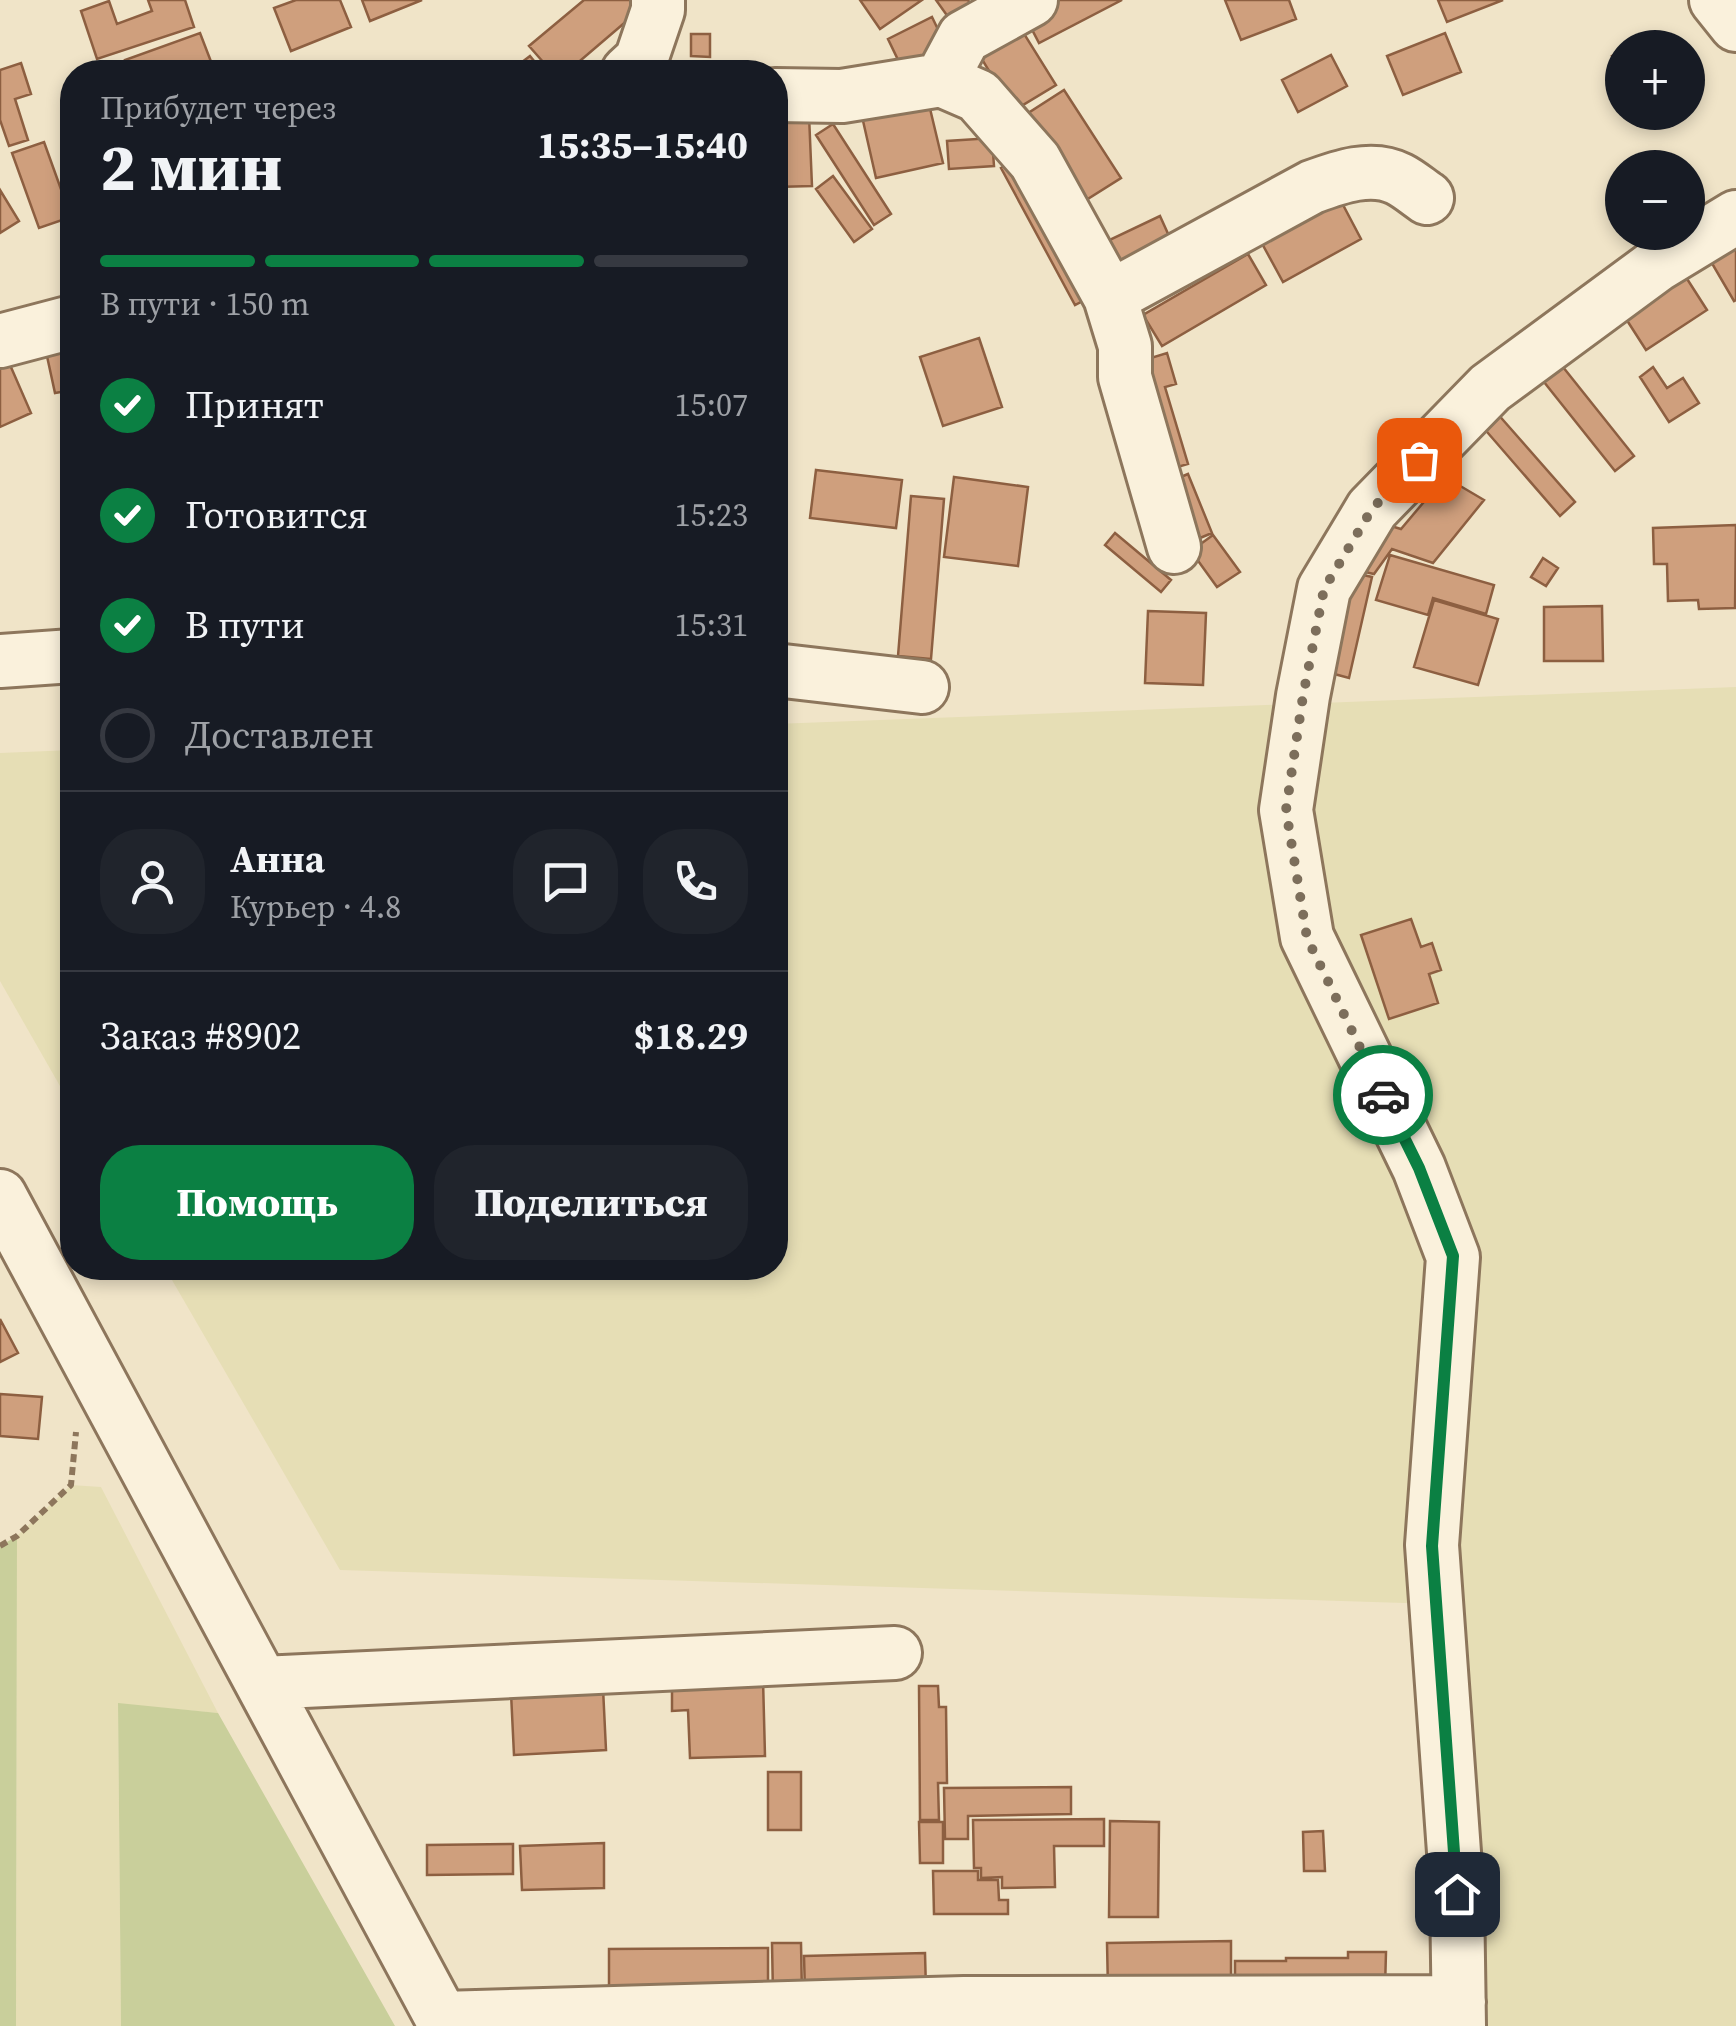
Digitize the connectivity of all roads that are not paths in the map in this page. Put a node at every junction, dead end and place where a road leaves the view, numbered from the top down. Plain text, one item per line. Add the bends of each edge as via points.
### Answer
1 (658, 0) edge
2 (1031, 0) edge
3 (1716, 0) edge
4 (1736, 25) edge
5 (648, 60) edge
6 (942, 80) junction
7 (788, 95) edge
8 (1427, 198) dead end
9 (1736, 217) edge
10 (1110, 297) junction
11 (60, 325) edge
12 (0, 341) edge
13 (1174, 547) dead end
14 (60, 657) edge
15 (0, 661) edge
16 (788, 672) edge
17 (922, 687) dead end
18 (0, 1196) edge
19 (896, 1653) dead end
20 (262, 1683) junction
21 (1459, 2014) edge
22 (444, 2022) edge

1 - 5 street
2 - 6 street via 964,38
3 - 4 street
6 - 7 street via 842,96
6 - 10 street via 978,96 1035,161
8 - 10 street via 1397,178 1372,172 1336,178
9 - 21 street via 1656,265 1490,388 1372,509 1324,589 1303,696 1286,810 1307,938 1419,1168 1453,1256 1432,1546
10 - 13 street via 1124,346 1124,376
11 - 12 street
14 - 15 street
16 - 17 street
18 - 20 street
19 - 20 street
20 - 22 street
21 - 22 street via 964,2003

